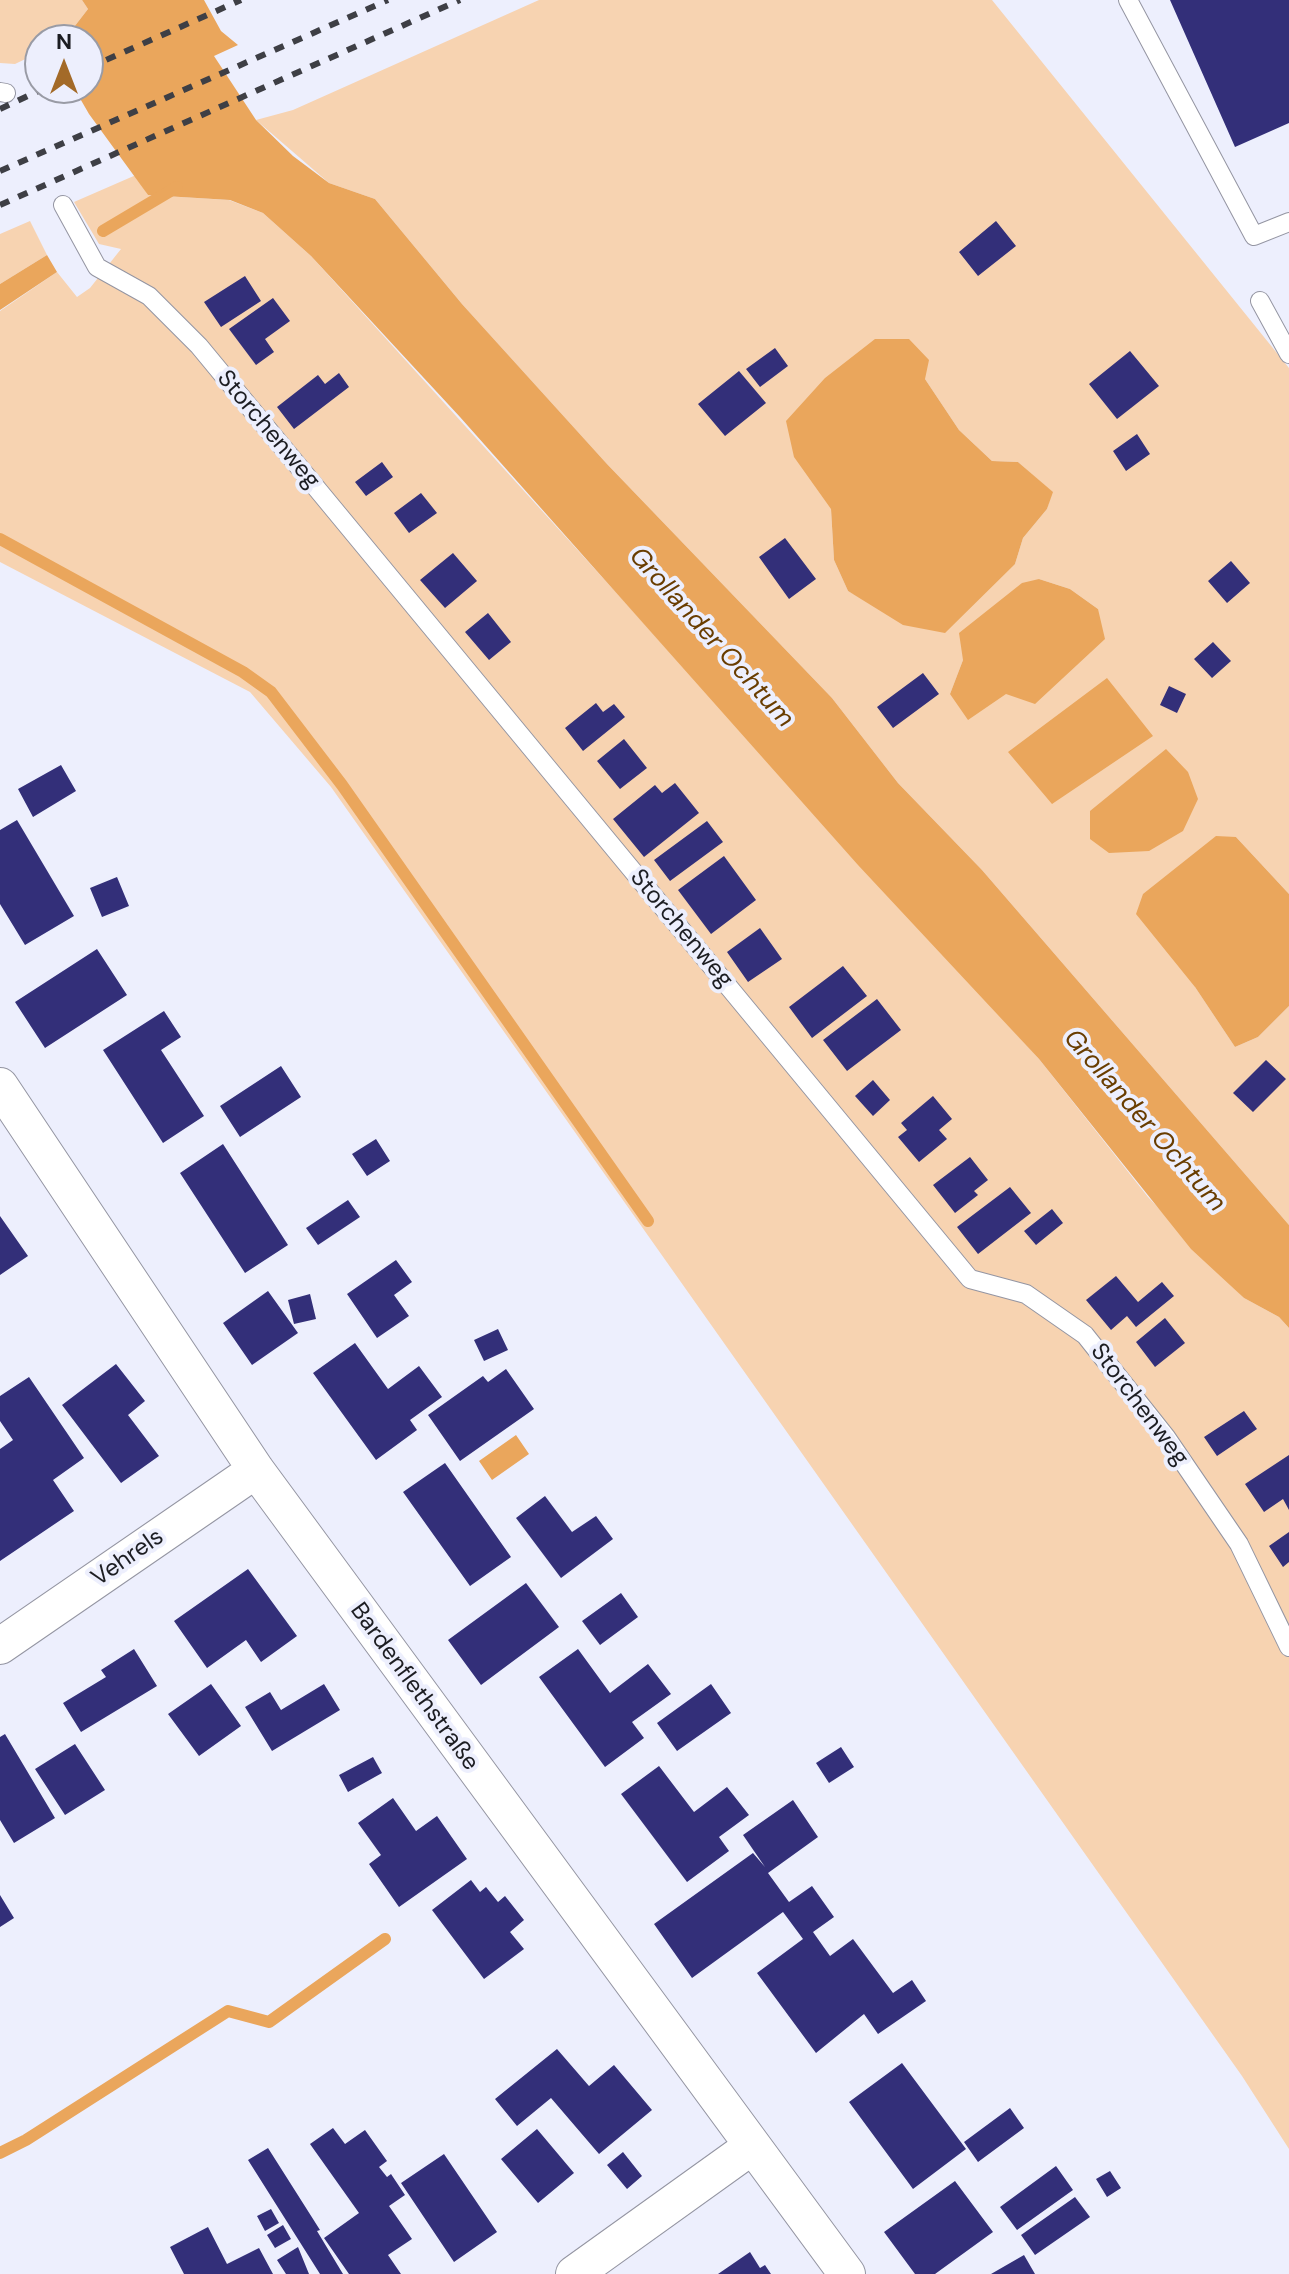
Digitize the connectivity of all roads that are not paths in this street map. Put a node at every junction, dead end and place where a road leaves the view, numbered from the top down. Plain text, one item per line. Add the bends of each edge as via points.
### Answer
1 (1128, 0) edge
2 (63, 205) dead end
3 (1289, 222) edge
4 (1260, 301) dead end
5 (1289, 354) edge
6 (0, 1086) edge
7 (256, 1470) junction
8 (0, 1646) edge
9 (1289, 1647) edge
10 (751, 2147) junction
11 (574, 2274) edge
12 (847, 2274) edge

1 - 3 lane via 1254,236
2 - 9 lane, Storchenweg via 97,267 149,296 199,346 970,1279 1026,1294 1085,1335 1166,1437 1239,1544
4 - 5 lane
6 - 7 street, Bardenflethstraße
7 - 8 street, Vehrels
7 - 10 street, Bardenflethstraße
10 - 11 street
10 - 12 street, Bardenflethstraße

